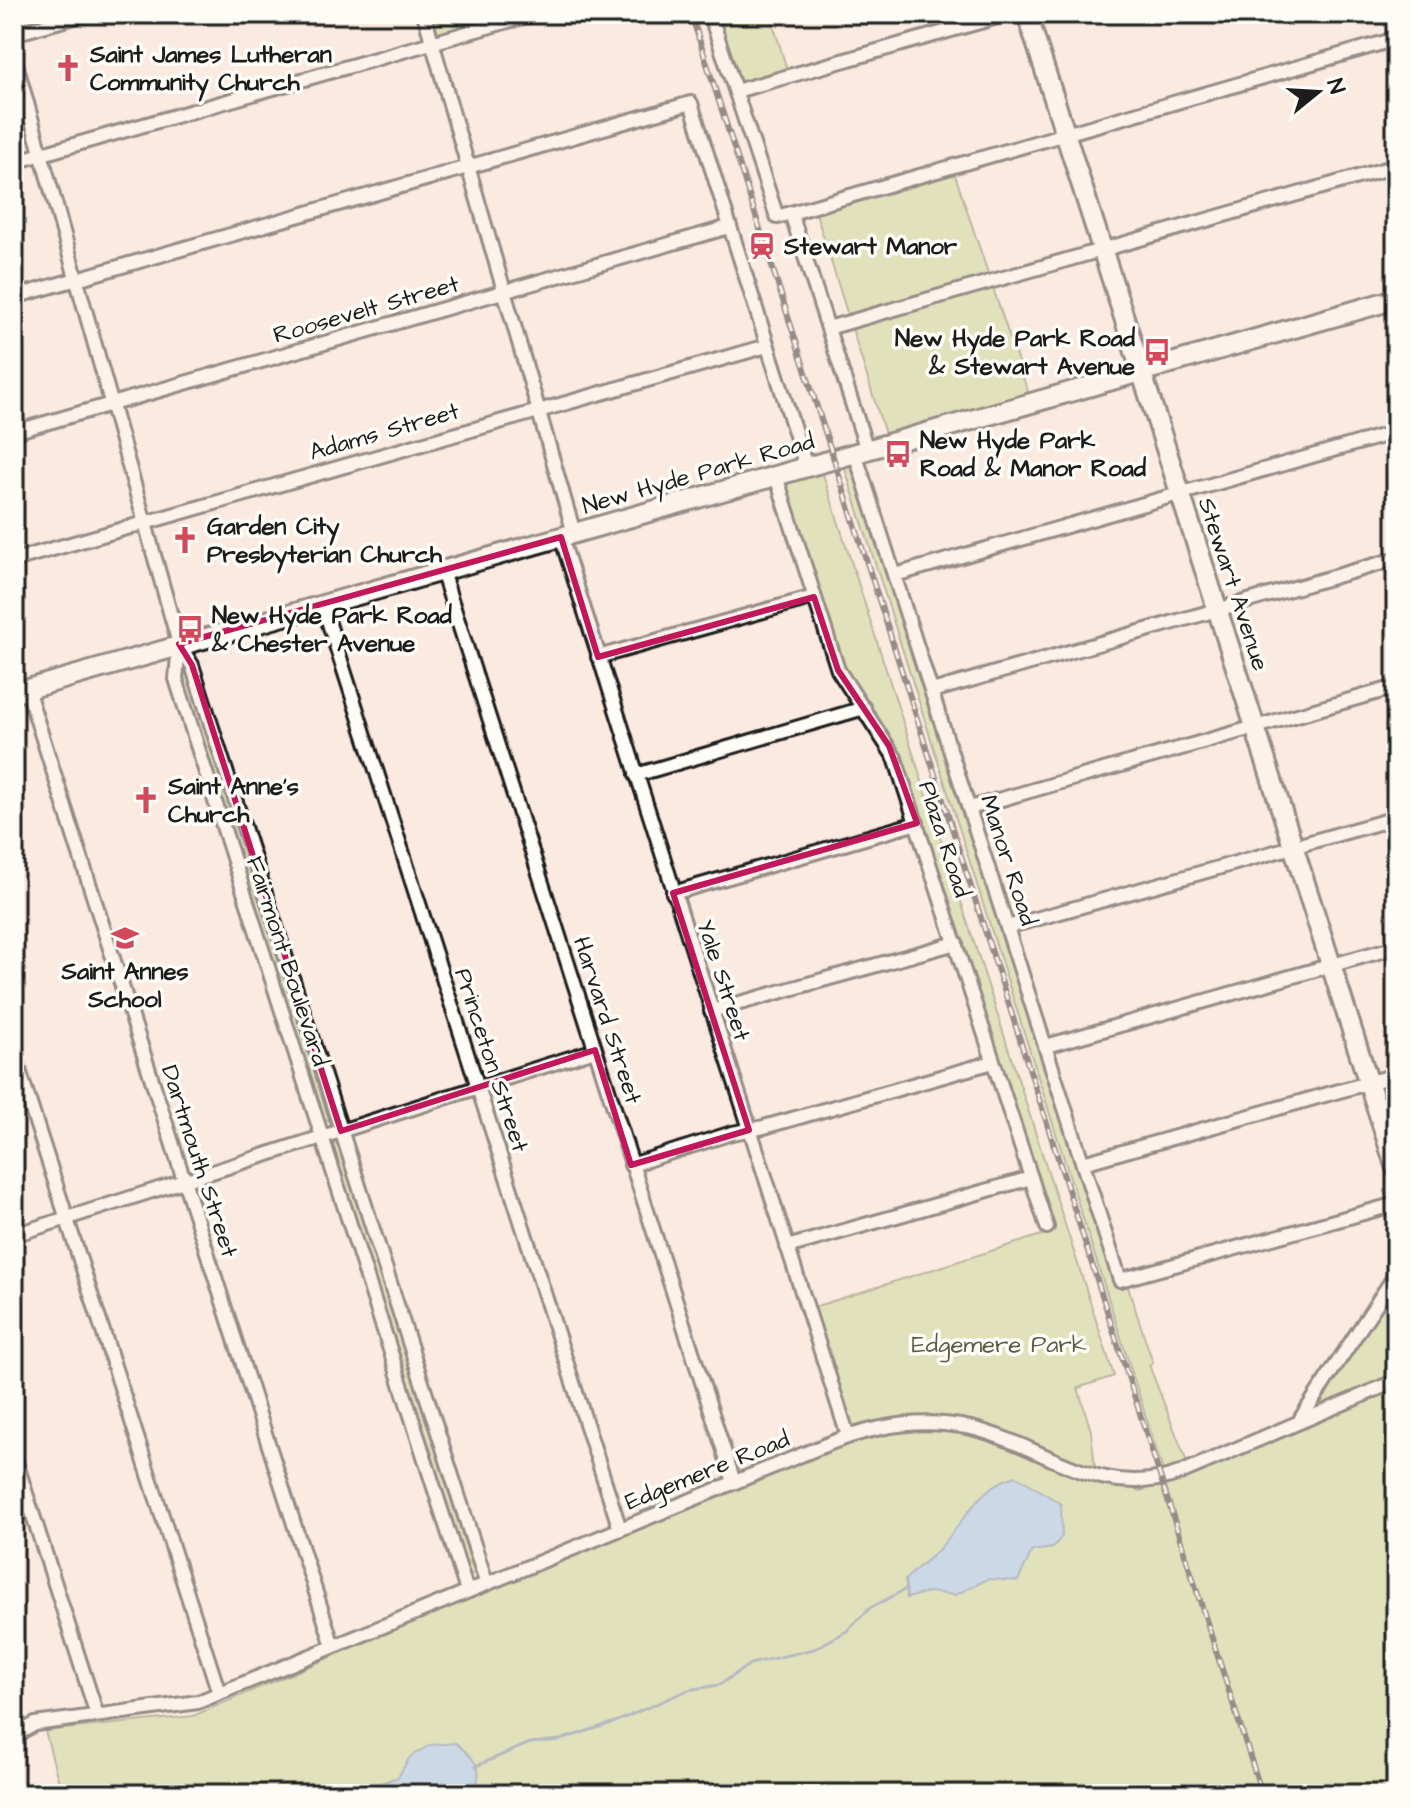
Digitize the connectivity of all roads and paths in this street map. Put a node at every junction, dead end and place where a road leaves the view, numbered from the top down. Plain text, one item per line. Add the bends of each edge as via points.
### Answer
1 (85, 14) edge
2 (424, 14) edge
3 (533, 14) edge
4 (710, 14) edge
5 (1008, 14) edge
6 (1027, 14) edge
7 (14, 34) edge
8 (1396, 39) edge
9 (433, 43) junction
10 (14, 57) edge
11 (736, 91) junction
12 (1066, 133) junction
13 (41, 154) junction
14 (14, 162) edge
15 (1396, 166) edge
16 (468, 168) junction
17 (791, 213) junction
18 (729, 227) junction
19 (1103, 250) junction
20 (77, 279) junction
21 (504, 293) junction
22 (14, 297) edge
23 (1396, 299) edge
24 (828, 328) junction
25 (767, 346) junction
26 (1141, 372) junction
27 (112, 404) junction
28 (537, 411) junction
29 (14, 432) edge
30 (1396, 432) edge
31 (861, 451) junction
32 (806, 467) junction
33 (776, 476) junction
34 (1180, 493) junction
35 (145, 523) junction
36 (567, 535) junction
37 (1396, 559) edge
38 (14, 560) edge
39 (442, 571) junction
40 (895, 575) junction
41 (814, 597) junction
42 (323, 605) junction
43 (1218, 610) junction
44 (179, 644) junction
45 (598, 657) junction
46 (1396, 687) edge
47 (20, 691) edge
48 (932, 691) junction
49 (864, 708) junction
50 (1255, 727) junction
51 (636, 775) junction
52 (970, 808) junction
53 (1396, 818) edge
54 (917, 823) junction
55 (1293, 846) junction
56 (673, 893) junction
57 (1007, 927) junction
58 (956, 943) junction
59 (1396, 947) edge
60 (1332, 965) junction
61 (711, 1011) junction
62 (1046, 1046) junction
63 (595, 1050) junction
64 (14, 1054) edge
65 (993, 1062) junction
66 (1396, 1075) edge
67 (1368, 1082) junction
68 (478, 1087) junction
69 (749, 1130) junction
70 (341, 1131) junction
71 (321, 1137) junction
72 (1083, 1163) junction
73 (631, 1165) junction
74 (1396, 1168) edge
75 (1031, 1178) junction
76 (184, 1181) junction
77 (1396, 1204) edge
78 (67, 1219) junction
79 (1047, 1227) dead end
80 (14, 1235) edge
81 (787, 1247) junction
82 (1396, 1274) edge
83 (1396, 1381) edge
84 (1301, 1418) junction
85 (848, 1436) junction
86 (14, 1456) edge
87 (734, 1482) junction
88 (620, 1529) junction
89 (486, 1582) junction
90 (467, 1591) junction
91 (333, 1646) junction
92 (219, 1693) junction
93 (97, 1715) junction
94 (14, 1736) edge

1 - 7 street
2 - 9 street, Yale Street
3 - 9 street
4 - 11 street
5 - 11 street
6 - 12 main road, Stewart Avenue
8 - 12 street
9 - 13 street
9 - 16 street, Yale Street
10 - 13 street
11 - 17 street, Manor Road via 777,217
12 - 17 street
12 - 19 main road, Stewart Avenue
13 - 14 street
13 - 20 street
15 - 19 street
16 - 18 street via 691,103
16 - 20 street
16 - 21 street, Yale Street
17 - 24 street, Manor Road
18 - 21 street, Roosevelt Street
18 - 25 street
19 - 24 street
19 - 26 main road, Stewart Avenue
20 - 22 street
20 - 27 street
21 - 27 street, Roosevelt Street
21 - 28 street, Yale Street
23 - 26 main road, New Hyde Park Road
24 - 31 street, Manor Road
25 - 28 street, Adams Street
25 - 32 street
26 - 31 main road, New Hyde Park Road
26 - 34 main road, Stewart Avenue
27 - 29 street, Roosevelt Street
27 - 35 street
28 - 35 street, Adams Street
28 - 36 street, Yale Street
30 - 34 street
31 - 32 main road, New Hyde Park Road
31 - 40 street, Manor Road
32 - 33 main road, New Hyde Park Road
33 - 36 main road, New Hyde Park Road
33 - 41 street, Plaza Road
34 - 40 street
34 - 43 main road, Stewart Avenue
35 - 38 street, Adams Street
35 - 44 street
36 - 39 main road, New Hyde Park Road
36 - 45 street, Yale Street
37 - 43 street
39 - 42 main road, New Hyde Park Road
39 - 63 street, Harvard Street
40 - 48 street, Manor Road
41 - 45 street
41 - 49 street, Plaza Road via 838,670
42 - 44 main road, New Hyde Park Road
42 - 68 street, Princeton Street
43 - 48 street
43 - 50 main road, Stewart Avenue
44 - 47 main road, New Hyde Park Road
44 - 70 street, Fairmont Boulevard via 192,665
44 - 71 street, Fairmont Boulevard via 176,679
45 - 51 street, Yale Street
46 - 50 street
47 - 76 street, Dartmouth Street
48 - 52 street, Manor Road
49 - 51 street
49 - 54 street, Plaza Road via 889,746
50 - 52 street
50 - 55 main road, Stewart Avenue
51 - 56 street, Yale Street
52 - 57 street, Manor Road
53 - 55 street
54 - 56 street
54 - 58 street, Plaza Road
55 - 57 street
55 - 60 main road, Stewart Avenue
56 - 61 street, Yale Street
57 - 62 street, Manor Road
58 - 61 street
58 - 65 street, Plaza Road
59 - 60 street
60 - 62 street
60 - 67 main road, Stewart Avenue
61 - 69 street, Yale Street
62 - 72 street, Manor Road
63 - 68 street
63 - 73 street, Harvard Street
64 - 78 street
65 - 69 street
65 - 75 street, Plaza Road
66 - 67 street
67 - 72 street
67 - 74 main road, Stewart Avenue
68 - 70 street
68 - 88 street, Princeton Street
69 - 73 street
69 - 81 street, Yale Street
70 - 71 street
70 - 89 street, Fairmont Boulevard
71 - 76 street
71 - 90 street, Fairmont Boulevard
72 - 77 street, Manor Road via 1120,1280
73 - 87 street, Harvard Street
75 - 79 street, Plaza Road
75 - 81 street
76 - 78 street
76 - 91 street, Dartmouth Street
78 - 80 street
78 - 92 street
81 - 85 street, Yale Street
82 - 84 street
83 - 84 street, Edgemere Road
84 - 85 street, Edgemere Road via 1180,1473 1136,1483 1104,1479 994,1435 947,1424 900,1423
85 - 87 street, Edgemere Road
86 - 93 street
87 - 88 street, Edgemere Road
88 - 89 street, Edgemere Road
89 - 90 street, Edgemere Road
90 - 91 street, Edgemere Road
91 - 92 street, Edgemere Road
92 - 93 street, Edgemere Road via 190,1703
93 - 94 street, Edgemere Road via 35,1724

